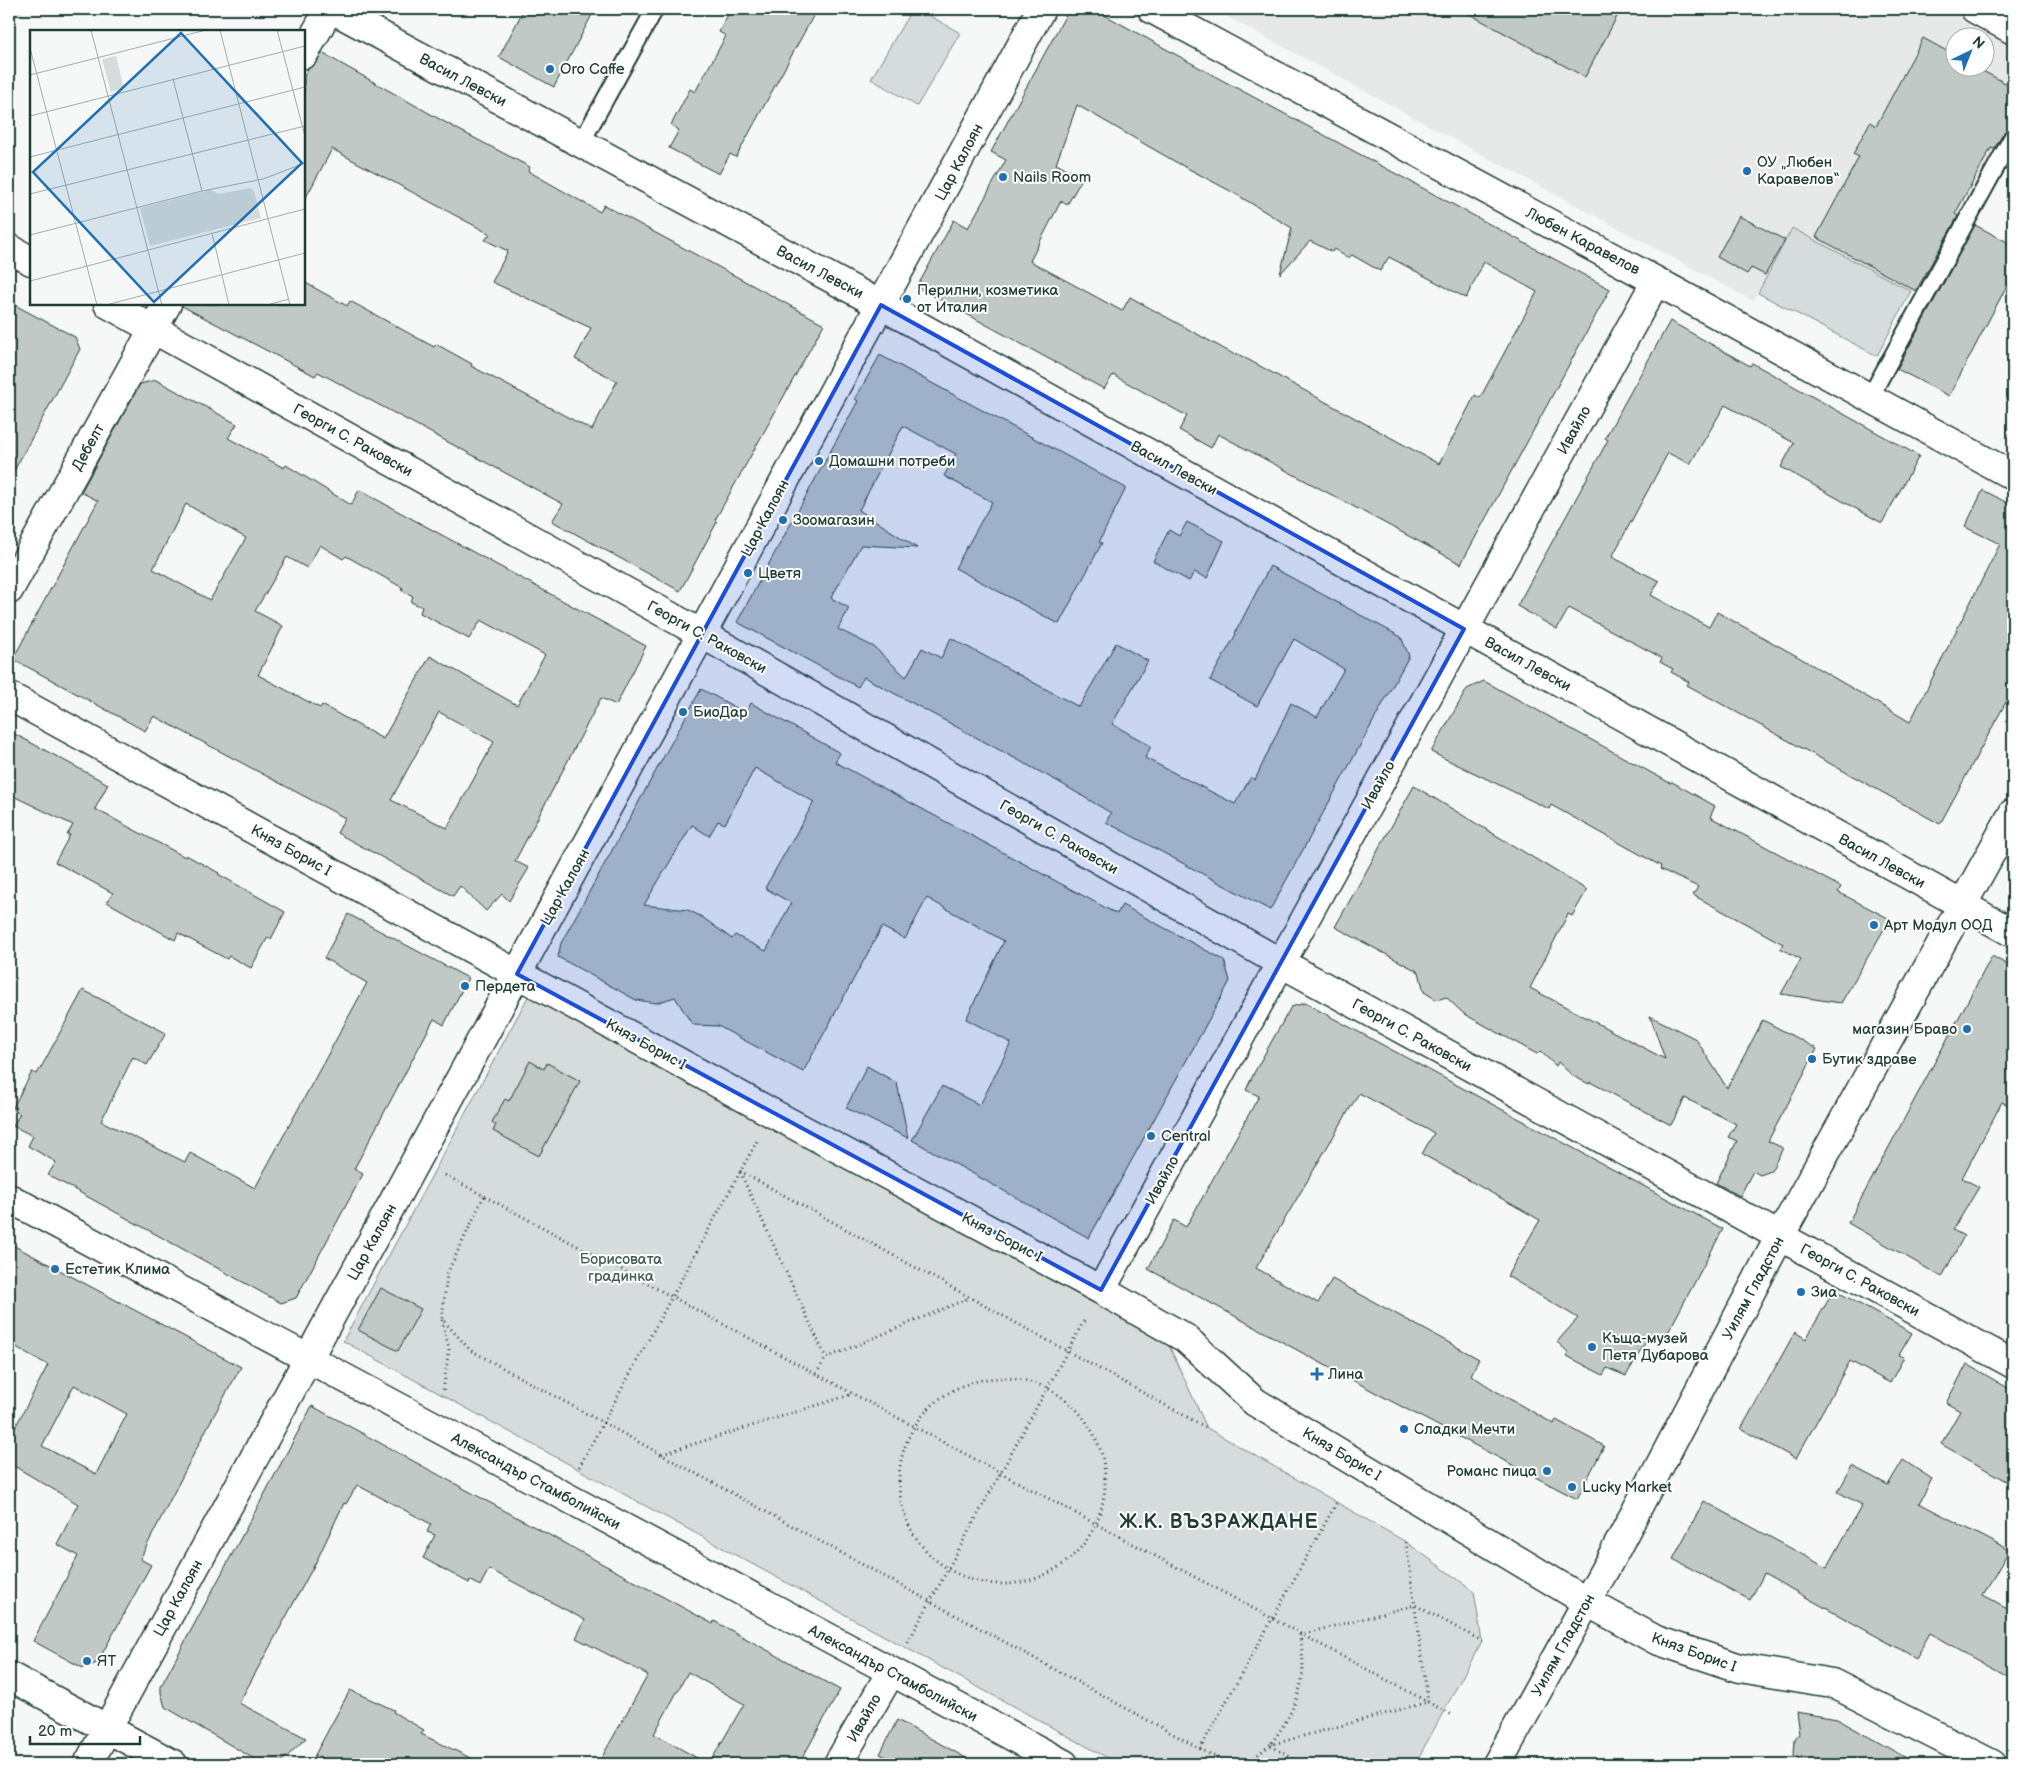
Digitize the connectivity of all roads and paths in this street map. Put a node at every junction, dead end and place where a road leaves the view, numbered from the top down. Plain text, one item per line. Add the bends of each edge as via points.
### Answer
1 (330, 9) edge
2 (655, 9) edge
3 (1042, 9) edge
4 (1152, 9) edge
5 (1975, 9) edge
6 (2013, 30) edge
7 (305, 52) edge
8 (2013, 136) edge
9 (581, 143) junction
10 (9, 248) edge
11 (30, 260) edge
12 (1656, 281) junction
13 (110, 305) edge
14 (165, 305) edge
15 (881, 305) junction
16 (153, 329) junction
17 (1870, 398) junction
18 (2013, 476) edge
19 (9, 590) edge
20 (1464, 629) junction
21 (702, 634) junction
22 (9, 696) edge
23 (2013, 813) edge
24 (1964, 906) junction
25 (2013, 933) edge
26 (1281, 963) junction
27 (517, 974) junction
28 (758, 1138) dead end
29 (740, 1172) junction
30 (444, 1174) dead end
31 (484, 1196) junction
32 (9, 1198) edge
33 (1780, 1236) junction
34 (1101, 1290) junction
35 (672, 1297) junction
36 (970, 1298) junction
37 (442, 1318) junction
38 (1067, 1352) junction
39 (826, 1358) junction
40 (308, 1359) junction
41 (2013, 1364) edge
42 (816, 1374) junction
43 (1047, 1388) junction
44 (853, 1394) junction
45 (442, 1396) dead end
46 (604, 1423) junction
47 (914, 1427) junction
48 (1207, 1428) dead end
49 (661, 1455) junction
50 (578, 1469) dead end
51 (1000, 1473) junction
52 (1337, 1502) dead end
53 (1097, 1525) junction
54 (1406, 1542) dead end
55 (948, 1569) junction
56 (930, 1602) junction
57 (1587, 1602) junction
58 (1415, 1605) junction
59 (1272, 1618) junction
60 (1300, 1635) junction
61 (1482, 1641) dead end
62 (891, 1672) junction
63 (9, 1676) edge
64 (1428, 1702) junction
65 (1454, 1716) dead end
66 (107, 1730) junction
67 (1270, 1745) junction
68 (1200, 1749) junction
69 (88, 1764) edge
70 (173, 1764) edge
71 (838, 1764) edge
72 (1064, 1764) edge
73 (1228, 1764) edge
74 (1246, 1764) edge
75 (1302, 1764) edge
76 (1497, 1764) edge
77 (1992, 1764) edge

1 - 7 street
1 - 9 street, Васил Левски
2 - 9 lane
3 - 15 street, Цар Калоян
4 - 12 street, Любен Каравелов
5 - 6 street
8 - 17 lane
9 - 15 street, Васил Левски
10 - 11 street
12 - 17 street, Любен Каравелов
12 - 20 street, Ивайло
13 - 16 street, Георги С. Раковски
14 - 16 street, Дебелт
15 - 20 street, Васил Левски
15 - 21 street, Цар Калоян
16 - 19 street, Дебелт
16 - 21 street, Георги С. Раковски
17 - 18 street, Любен Каравелов
20 - 24 street, Васил Левски
20 - 26 street, Ивайло
21 - 26 street, Георги С. Раковски
21 - 27 street, Цар Калоян
22 - 27 street, Княз Борис I
23 - 24 street, Уилям Гладстон
24 - 25 street, Васил Левски
24 - 33 street, Уилям Гладстон
26 - 33 street, Георги С. Раковски
26 - 34 street, Ивайло
27 - 34 street, Княз Борис I
27 - 40 street, Цар Калоян
28 - 29 path
29 - 35 path
29 - 36 path
29 - 39 path
30 - 31 path
31 - 35 path
31 - 37 path via 447,1274
32 - 40 street, Александър Стамболийски
33 - 41 street, Георги С. Раковски
33 - 57 street, Уилям Гладстон
34 - 38 path
34 - 57 street, Княз Борис I via 1185,1338 1256,1402
35 - 42 path
35 - 46 path
36 - 38 path
36 - 39 path
37 - 45 path via 449,1348
37 - 46 path via 470,1350
38 - 43 path
38 - 48 path
39 - 42 path
40 - 62 street, Александър Стамболийски
40 - 66 street, Цар Калоян
42 - 44 path
43 - 47 path via 1026,1380 993,1378 962,1386 934,1403
43 - 51 path
43 - 53 path via 1080,1412 1096,1438 1105,1467 1104,1498
44 - 47 path
44 - 49 path
46 - 49 path
46 - 50 path
47 - 51 path
47 - 55 path via 901,1460 899,1493 908,1525 928,1553
49 - 56 path
51 - 53 path
51 - 55 path
52 - 59 path
53 - 55 path via 1076,1554 1050,1573 1019,1583 986,1584
53 - 59 path
54 - 58 path
55 - 56 path
56 - 62 path
56 - 68 path
57 - 76 street, Уилям Гладстон
57 - 77 street, Княз Борис I via 1656,1640 1740,1668 1832,1683
58 - 60 path
58 - 61 path
58 - 64 path
59 - 60 path
59 - 68 path
60 - 64 path
60 - 67 path via 1303,1666 1298,1697 1287,1722
62 - 71 street, Ивайло
62 - 72 street, Александър Стамболийски
63 - 66 street
64 - 65 path
64 - 67 path
66 - 69 street, Цар Калоян
66 - 70 street
67 - 74 path
67 - 75 path
68 - 73 path

